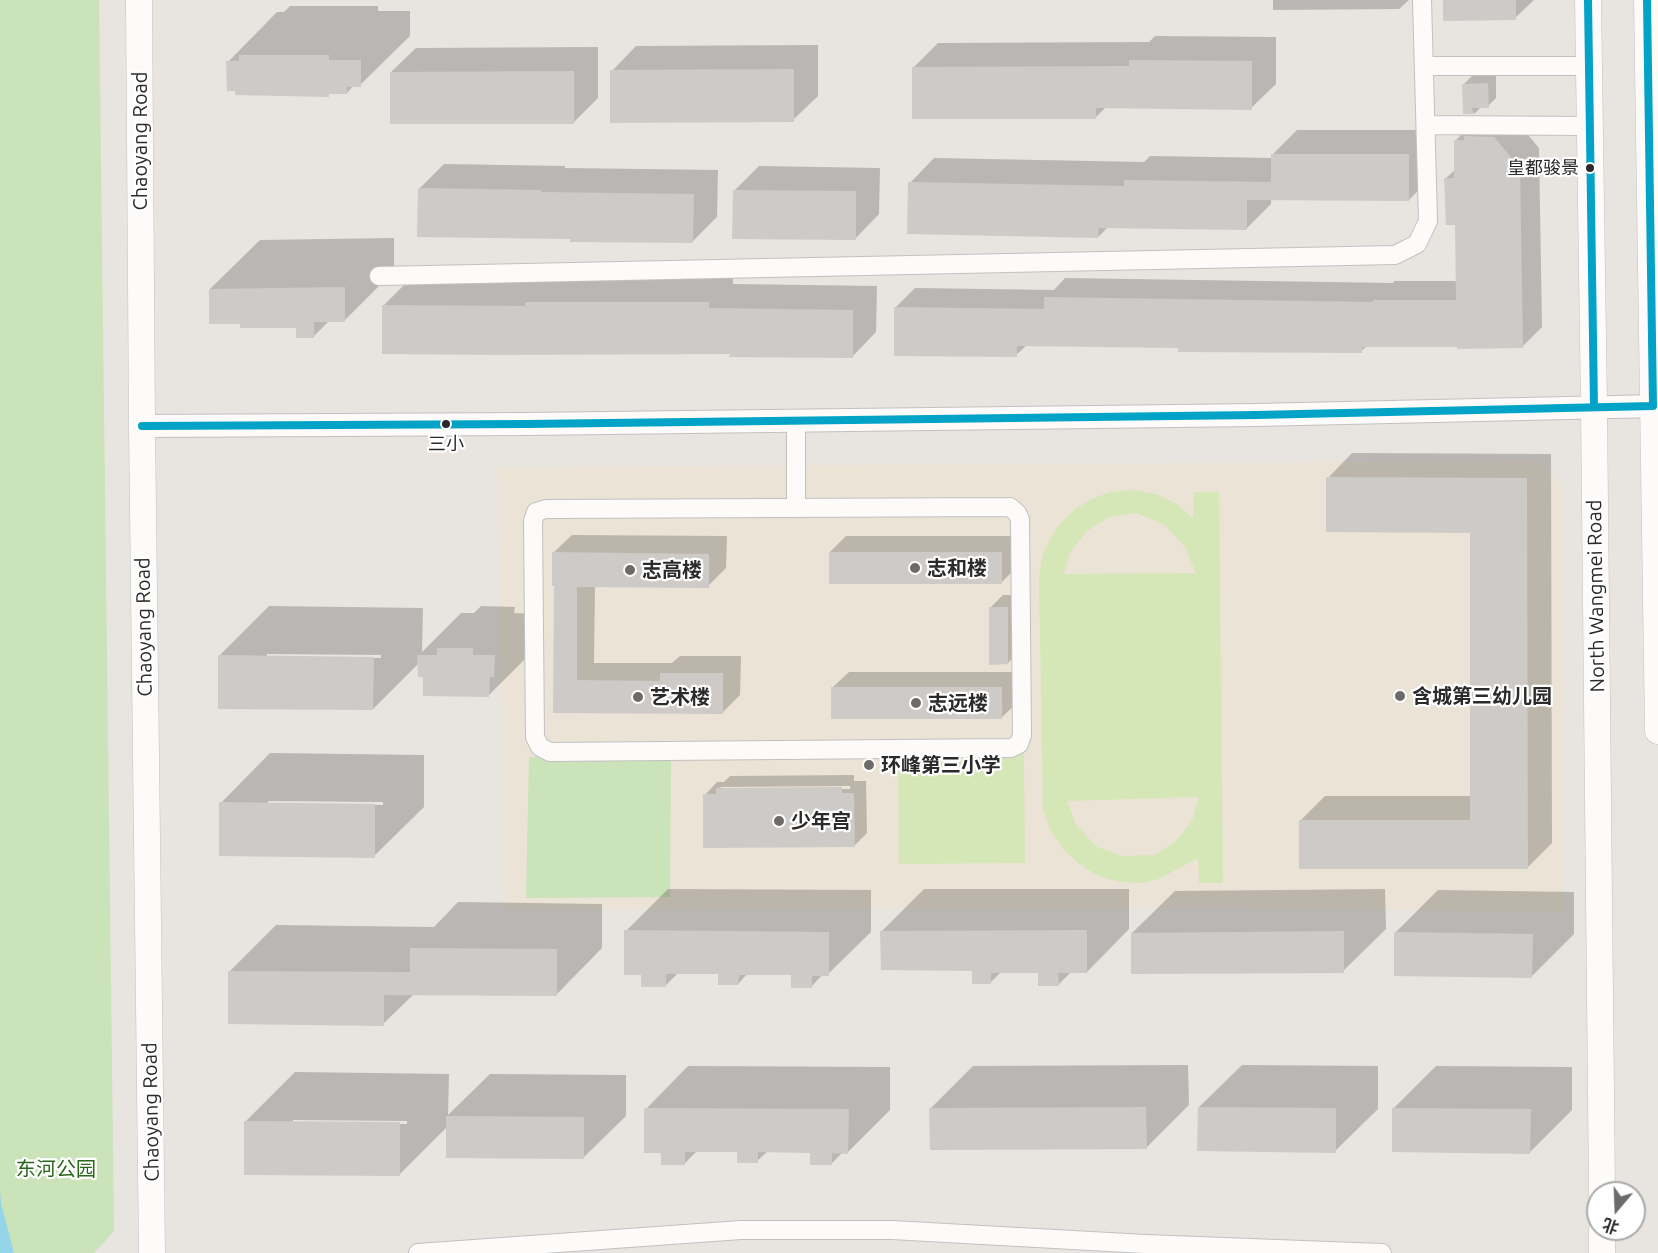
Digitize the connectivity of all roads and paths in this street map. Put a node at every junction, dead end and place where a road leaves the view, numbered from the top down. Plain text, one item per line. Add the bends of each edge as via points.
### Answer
1 (139, 0) edge
2 (1422, 0) edge
3 (1588, 0) edge
4 (1647, 0) edge
5 (1424, 66) junction
6 (1589, 66) junction
7 (1426, 125) junction
8 (1590, 126) junction
9 (379, 276) dead end
10 (1655, 406) edge
11 (1594, 407) junction
12 (796, 421) junction
13 (142, 426) junction
14 (796, 508) junction
15 (1658, 731) edge
16 (1602, 1181) edge
17 (152, 1253) edge
18 (418, 1253) edge
19 (1382, 1253) edge

1 - 13 main road, Chaoyang Road
2 - 5 street
3 - 6 main road, North Wangmei Road
4 - 10 main road
5 - 6 street
5 - 7 street
6 - 8 main road, North Wangmei Road
7 - 8 street
7 - 9 street via 1428,221 1417,244 1395,255
8 - 11 main road, North Wangmei Road
10 - 11 street
10 - 15 main road
11 - 12 street
11 - 16 main road, North Wangmei Road
12 - 13 street
12 - 14 street
13 - 17 main road, Chaoyang Road
14 - 14 street via 537,512 533,521 535,737 540,747 550,752 1011,748 1019,744 1022,735 1017,513 1010,507
18 - 19 street via 741,1230 892,1230

